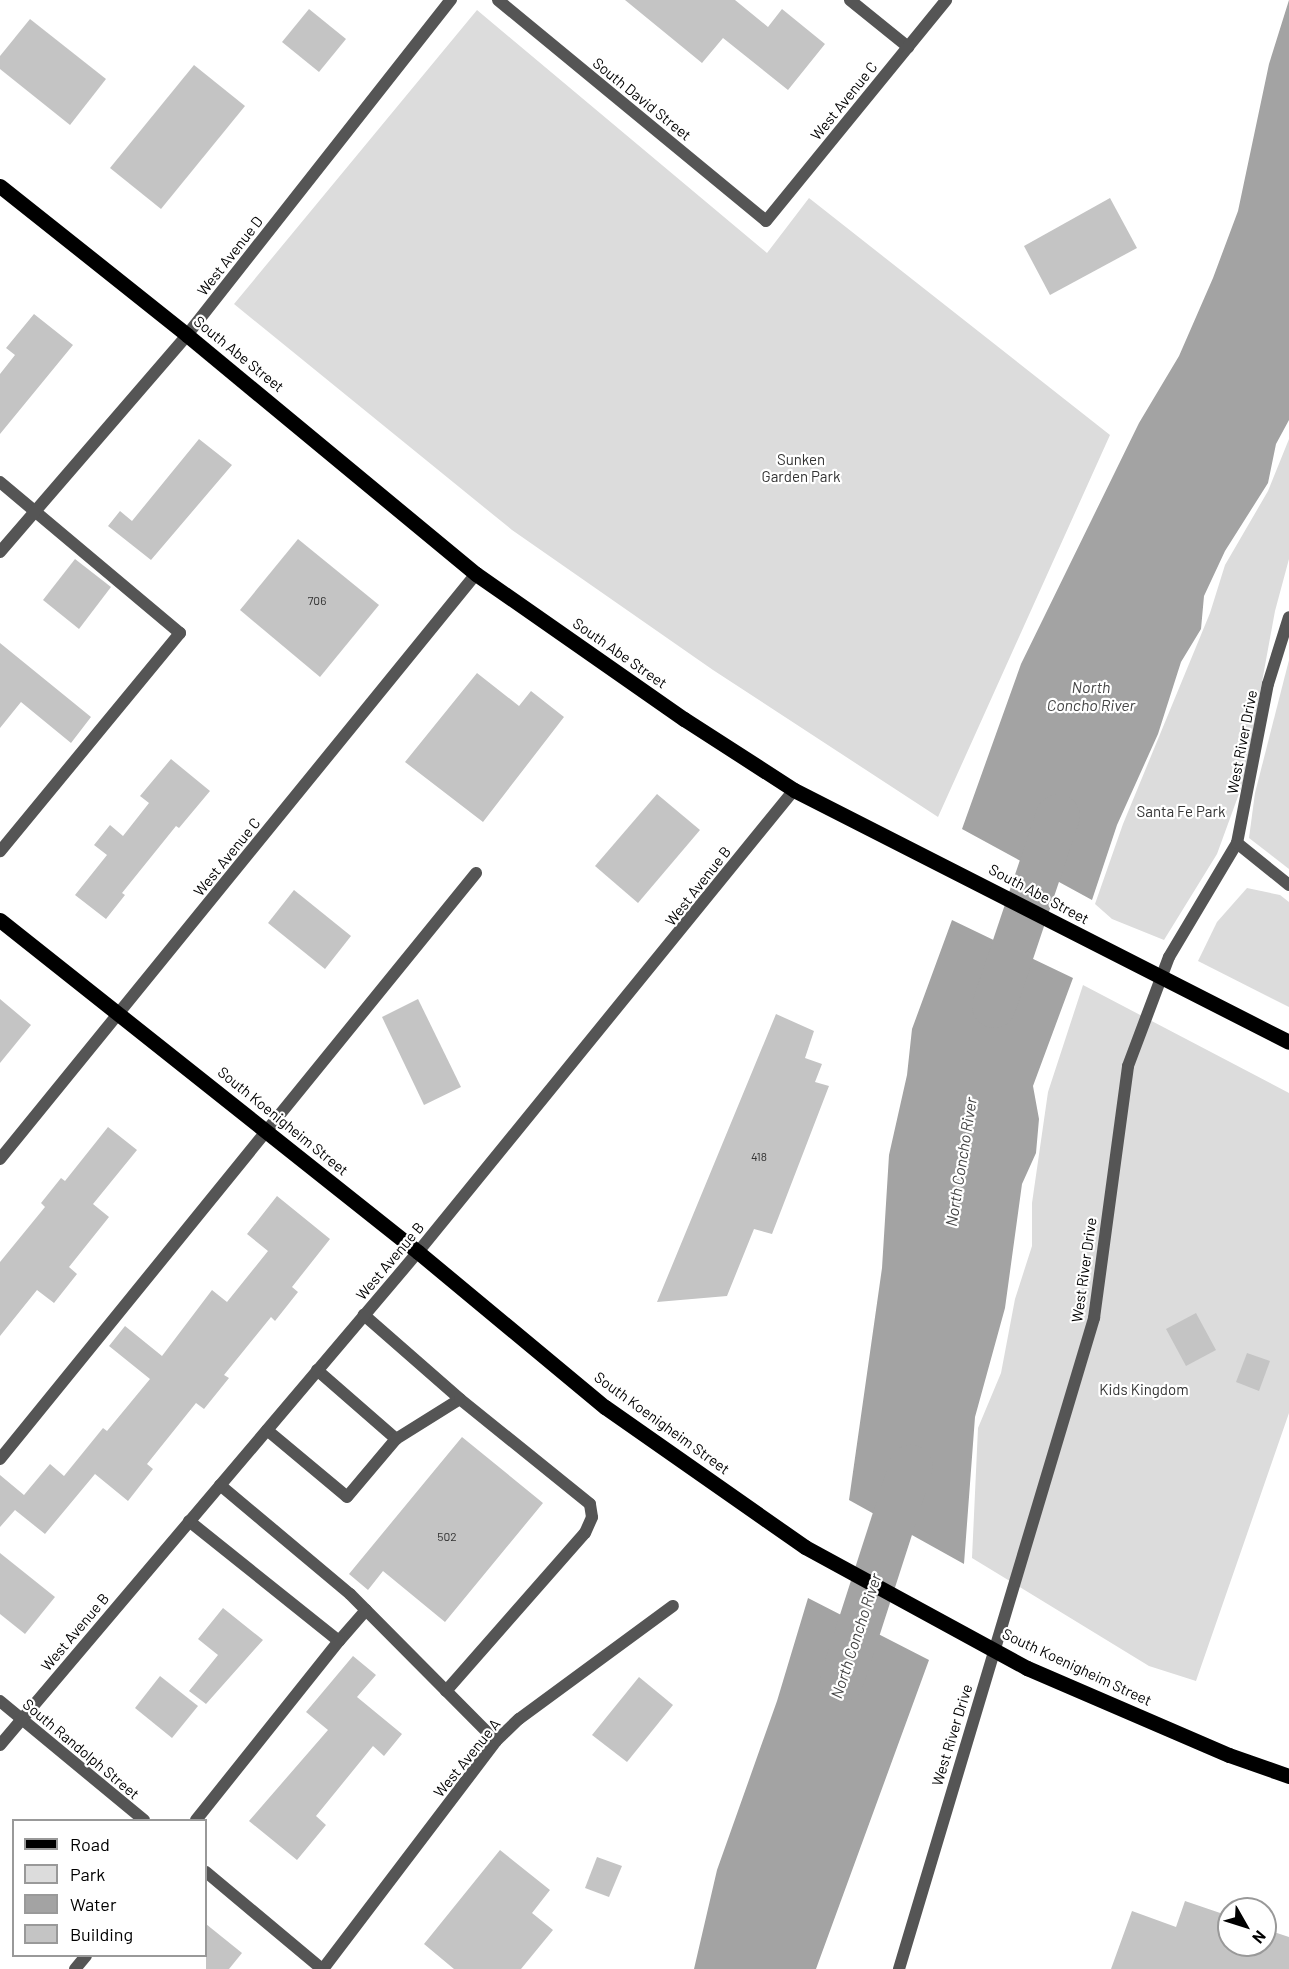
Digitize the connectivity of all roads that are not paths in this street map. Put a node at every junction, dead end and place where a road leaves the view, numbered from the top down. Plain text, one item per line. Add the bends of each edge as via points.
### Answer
1 (451, 0) edge
2 (498, 0) edge
3 (850, 0) edge
4 (946, 0) edge
5 (908, 47) junction
6 (0, 186) edge
7 (766, 221) joint
8 (187, 334) junction
9 (0, 482) edge
10 (36, 510) junction
11 (0, 552) edge
12 (476, 574) junction
13 (1289, 617) edge
14 (794, 790) junction
15 (1237, 843) junction
16 (0, 851) edge
17 (476, 873) dead end
18 (1289, 885) edge
19 (0, 920) edge
20 (119, 1014) junction
21 (1289, 1042) edge
22 (266, 1131) junction
23 (0, 1159) edge
24 (418, 1252) junction
25 (364, 1315) junction
26 (317, 1371) junction
27 (460, 1399) junction
28 (267, 1430) junction
29 (396, 1439) junction
30 (0, 1459) edge
31 (220, 1485) junction
32 (189, 1521) junction
33 (673, 1606) dead end
34 (366, 1610) junction
35 (339, 1641) junction
36 (446, 1691) junction
37 (0, 1701) edge
38 (21, 1719) junction
39 (496, 1741) junction
40 (0, 1745) edge
41 (1289, 1776) edge
42 (142, 1819) edge
43 (198, 1819) edge
44 (207, 1873) edge
45 (85, 1957) edge
46 (75, 1969) edge
47 (323, 1969) edge
48 (899, 1969) edge

1 - 8 street, West Avenue D
2 - 7 street, South David Street
3 - 5 street
4 - 5 street, West Avenue C
5 - 7 street, West Avenue C
6 - 8 main road, South Abe Street
8 - 10 street, West Avenue D
8 - 12 main road, South Abe Street
9 - 10 street
10 - 11 street, West Avenue D
10 - 16 street via 180,633
12 - 14 main road, South Abe Street via 684,719
12 - 20 street, West Avenue C
13 - 15 street, West River Drive via 1268,684
14 - 21 main road, South Abe Street via 1229,1015
14 - 24 street, West Avenue B
15 - 18 street
15 - 48 street, West River Drive via 1169,957 1128,1066 1094,1318
17 - 22 street
19 - 20 main road, South Koenigheim Street
20 - 22 main road, South Koenigheim Street
20 - 23 street, West Avenue C
22 - 24 main road, South Koenigheim Street
22 - 30 street
24 - 25 street, West Avenue B
24 - 41 main road, South Koenigheim Street via 605,1407 805,1547 1027,1668 1229,1755
25 - 26 street, West Avenue B
25 - 27 street
26 - 28 street, West Avenue B
26 - 29 street
27 - 29 street
27 - 36 street via 590,1504 592,1517 585,1533
28 - 29 street via 347,1497
28 - 31 street, West Avenue B
31 - 32 street, West Avenue B
31 - 34 street
32 - 35 street
32 - 38 street, West Avenue B
33 - 39 street, West Avenue A via 519,1719
34 - 35 street
34 - 36 street
35 - 43 street
36 - 39 street
37 - 38 street, South Randolph Street
38 - 40 street, West Avenue B
38 - 42 street, South Randolph Street
39 - 47 street, West Avenue A
44 - 47 street
45 - 46 street

